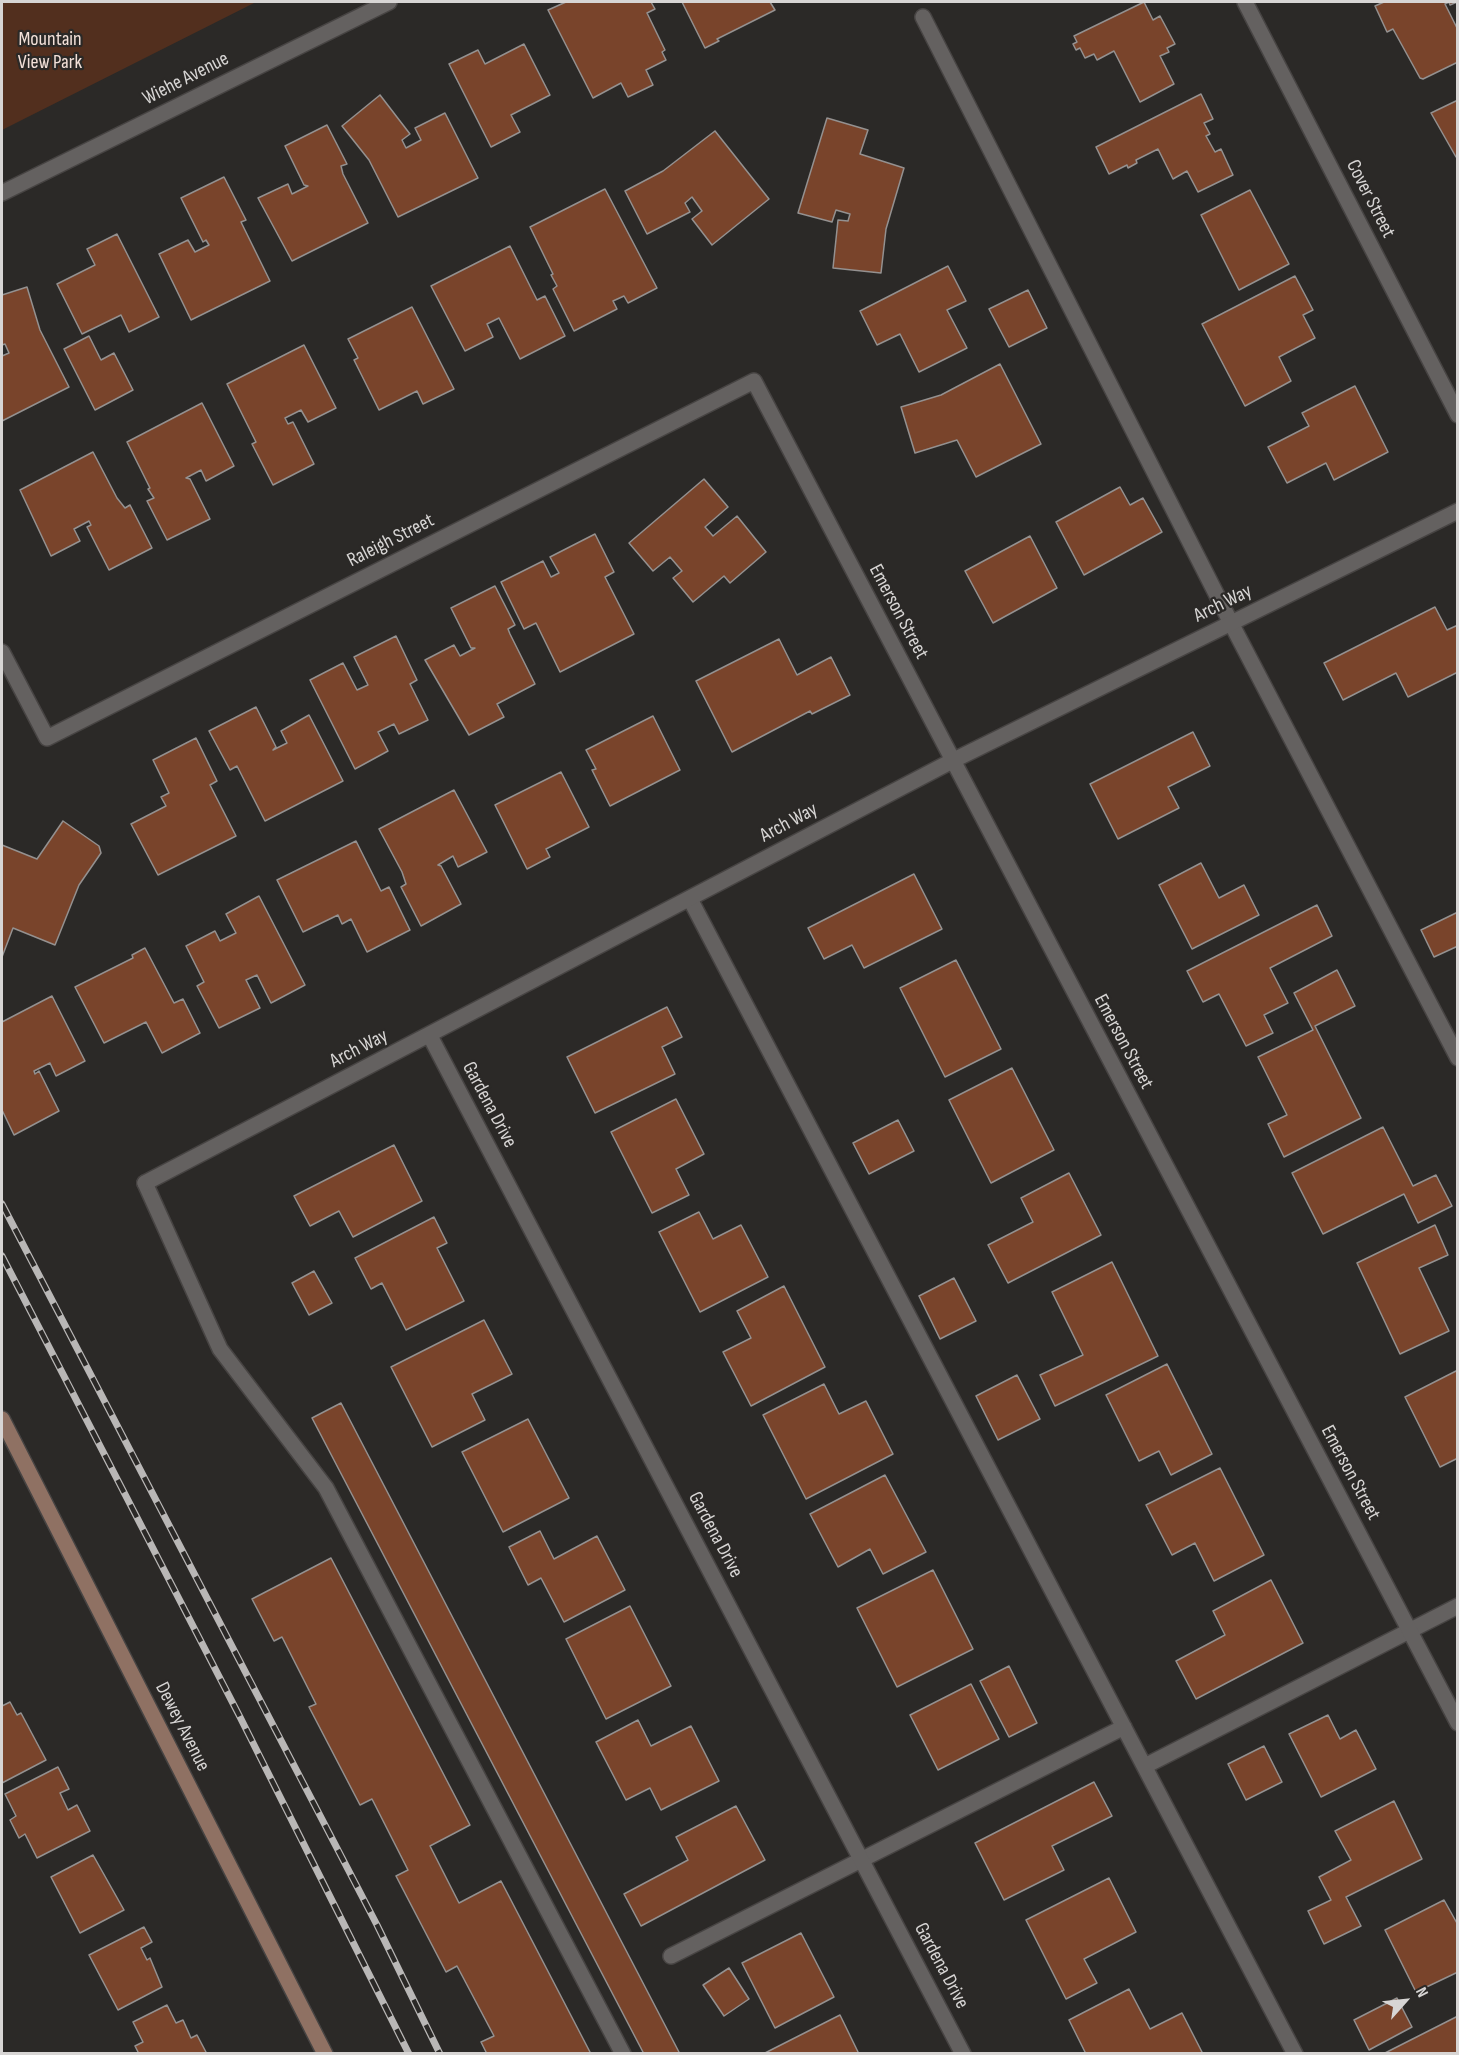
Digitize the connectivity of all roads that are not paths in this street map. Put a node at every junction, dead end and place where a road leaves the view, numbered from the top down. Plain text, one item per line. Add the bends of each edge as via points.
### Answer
1 (389, 2) edge
2 (1245, 2) edge
3 (923, 16) dead end
4 (2, 193) edge
5 (754, 381) joint
6 (1458, 415) edge
7 (1458, 511) edge
8 (1231, 623) junction
9 (2, 652) edge
10 (952, 761) junction
11 (690, 899) junction
12 (430, 1036) junction
13 (1458, 1058) edge
14 (2, 1419) edge
15 (1458, 1606) edge
16 (1409, 1632) junction
17 (1458, 1723) edge
18 (1124, 1726) junction
19 (1145, 1766) junction
20 (861, 1859) junction
21 (670, 1956) dead end
22 (325, 2054) edge
23 (623, 2054) edge
24 (963, 2054) edge
25 (1295, 2054) edge

1 - 4 street, Wiehe Avenue
2 - 6 street, Cover Street
3 - 8 street
5 - 9 street, Raleigh Street via 47,738
5 - 10 street, Emerson Street
7 - 8 street, Arch Way
8 - 10 street, Arch Way
8 - 13 street
10 - 11 street, Arch Way
10 - 16 street, Emerson Street
11 - 12 street, Arch Way
11 - 18 street
12 - 20 street, Gardena Drive
12 - 23 street, Arch Way via 145,1183 220,1349 327,1488
14 - 22 street, Dewey Avenue
15 - 16 street
16 - 17 street, Emerson Street
16 - 19 street
18 - 19 street
18 - 20 street
19 - 25 street
20 - 21 street
20 - 24 street, Gardena Drive

